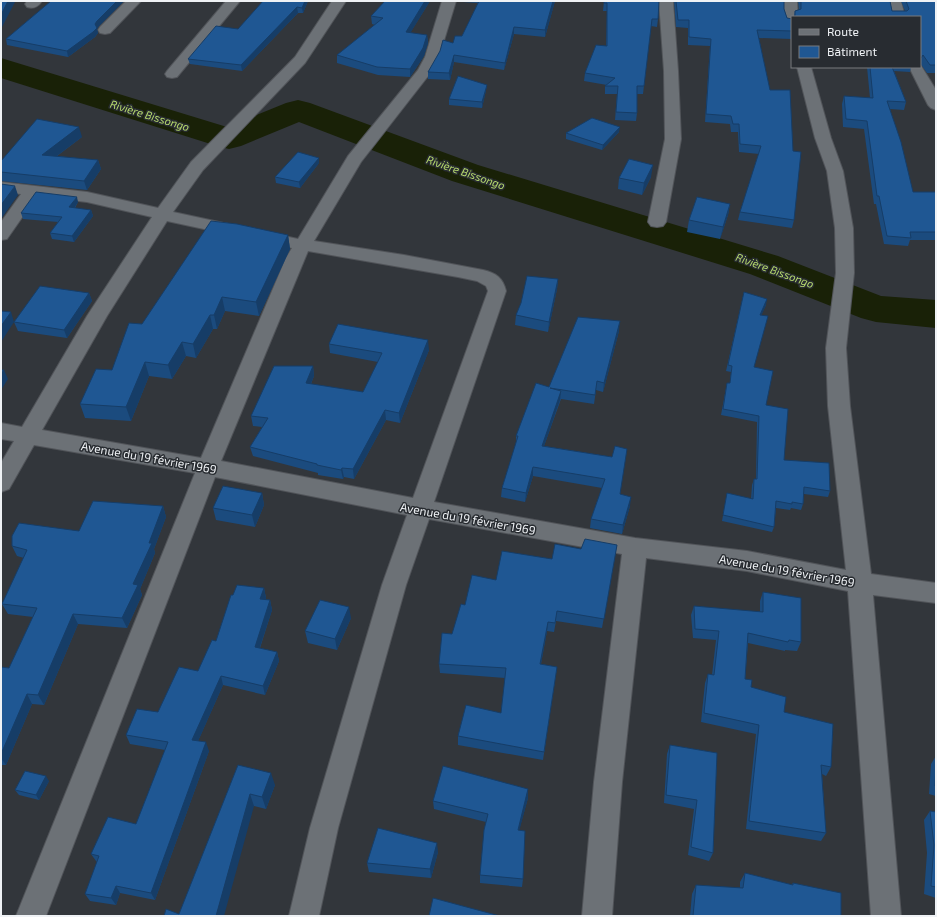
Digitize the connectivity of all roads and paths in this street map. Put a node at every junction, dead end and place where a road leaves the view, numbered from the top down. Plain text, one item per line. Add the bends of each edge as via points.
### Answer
1 (134, 1) edge
2 (233, 1) edge
3 (339, 1) edge
4 (449, 1) edge
5 (666, 1) edge
6 (790, 1) edge
7 (894, 1) edge
8 (898, 16) edge
9 (791, 18) edge
10 (106, 30) dead end
11 (804, 68) edge
12 (917, 68) edge
13 (172, 74) dead end
14 (936, 105) edge
15 (1, 187) edge
16 (32, 191) junction
17 (162, 215) junction
18 (657, 222) dead end
19 (1, 235) edge
20 (302, 245) junction
21 (1, 431) edge
22 (29, 436) junction
23 (208, 467) junction
24 (1, 483) edge
25 (420, 509) junction
26 (636, 547) junction
27 (860, 583) junction
28 (936, 593) edge
29 (31, 916) edge
30 (304, 916) edge
31 (597, 916) edge
32 (886, 916) edge

1 - 10 street
2 - 13 street
3 - 17 street via 300,60 197,166
4 - 20 street via 432,57 425,71 354,160
5 - 18 street via 673,139
6 - 9 street
7 - 8 street
11 - 27 street via 835,172 844,228 845,273 836,348 839,406
12 - 14 street
15 - 16 street
16 - 17 street via 87,197
16 - 19 street
17 - 20 street
17 - 22 street via 97,316
20 - 23 street
20 - 25 street via 429,265 483,276 495,283 496,291
21 - 22 street, Avenue du 19 février 1969
22 - 23 street, Avenue du 19 février 1969
22 - 24 street
23 - 25 street, Avenue du 19 février 1969
23 - 29 street
25 - 26 street, Avenue du 19 février 1969
25 - 30 street via 394,585 324,828
26 - 27 street, Avenue du 19 février 1969 via 747,561
26 - 31 street via 608,774
27 - 28 street, Avenue du 19 février 1969
27 - 32 street

